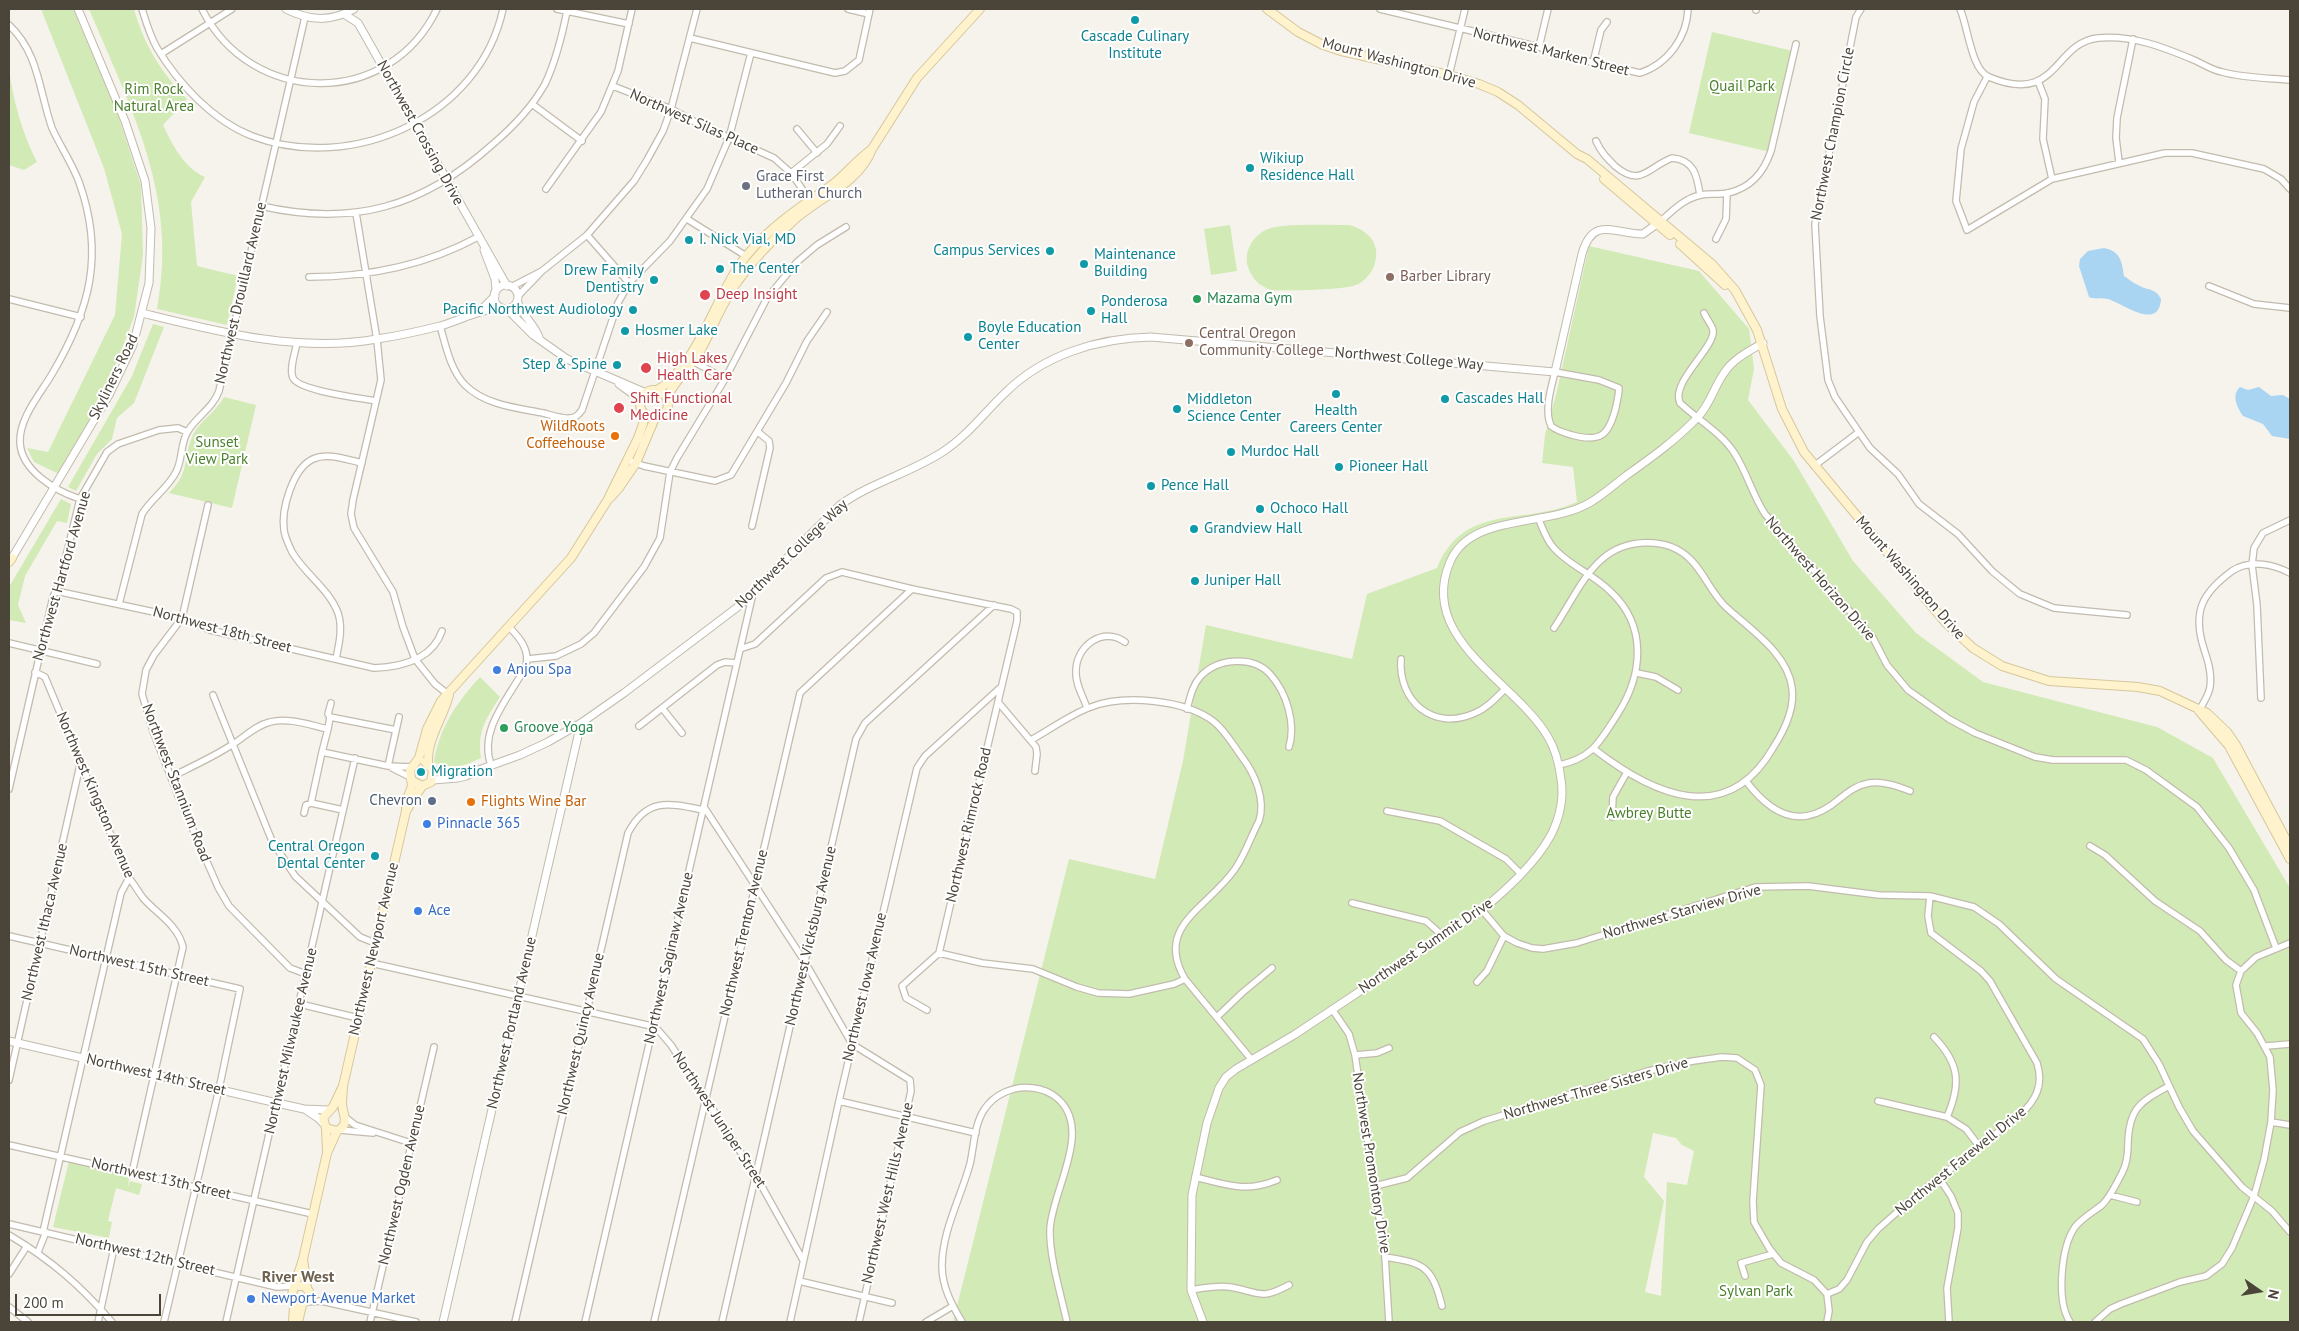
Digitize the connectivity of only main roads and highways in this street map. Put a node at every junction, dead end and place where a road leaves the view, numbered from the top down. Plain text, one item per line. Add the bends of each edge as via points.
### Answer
1 (980, 9) edge
2 (1267, 9) edge
3 (811, 202) junction
4 (690, 359) junction
5 (656, 391) junction
6 (667, 398) junction
7 (644, 414) junction
8 (655, 418) junction
9 (632, 461) junction
10 (449, 695) junction
11 (2199, 711) junction
12 (414, 765) junction
13 (431, 767) junction
14 (411, 779) junction
15 (422, 786) junction
16 (406, 811) junction
17 (2290, 847) edge
18 (2290, 859) edge
19 (343, 1086) junction
20 (329, 1110) junction
21 (345, 1115) junction
22 (326, 1127) junction
23 (339, 1130) junction
24 (327, 1153) junction
25 (303, 1259) junction
26 (296, 1286) junction
27 (308, 1290) junction
28 (293, 1322) edge
29 (298, 1322) edge

1 - 3 main road via 917,78 872,149
2 - 11 main road, Mount Washington Drive via 1298,32 1323,45 1449,75 1486,86 1510,99 1659,223 1738,297 1763,343 1778,400 1804,452 1944,622 1964,641 1987,658 2015,672 2048,681 2160,691
3 - 4 main road via 737,282
3 - 4 main road via 768,233 746,256
4 - 5 main road
4 - 6 main road
5 - 6 main road
5 - 7 main road via 646,393 640,404
6 - 8 main road via 666,410
7 - 8 main road
7 - 9 main road
8 - 9 main road
9 - 10 main road via 571,558
10 - 12 main road via 433,714
10 - 13 main road via 433,731 428,753
11 - 17 main road, Mount Washington Drive via 2207,713 2219,724 2236,745
11 - 18 main road, Mount Washington Drive via 2229,746
12 - 13 main road via 423,762
12 - 14 main road
13 - 15 main road via 432,780
14 - 15 main road
14 - 16 main road, Northwest Newport Avenue
15 - 16 main road, Northwest Newport Avenue
16 - 19 main road, Northwest Newport Avenue
19 - 20 main road, Northwest Newport Avenue
19 - 21 main road, Northwest Newport Avenue
20 - 21 main road via 338,1109
20 - 22 main road via 323,1118
21 - 23 main road via 345,1125
22 - 23 main road
22 - 24 main road
23 - 24 main road
24 - 25 main road
25 - 26 main road
25 - 27 main road
26 - 27 main road via 301,1285
26 - 28 main road via 292,1291
27 - 29 main road via 309,1297

